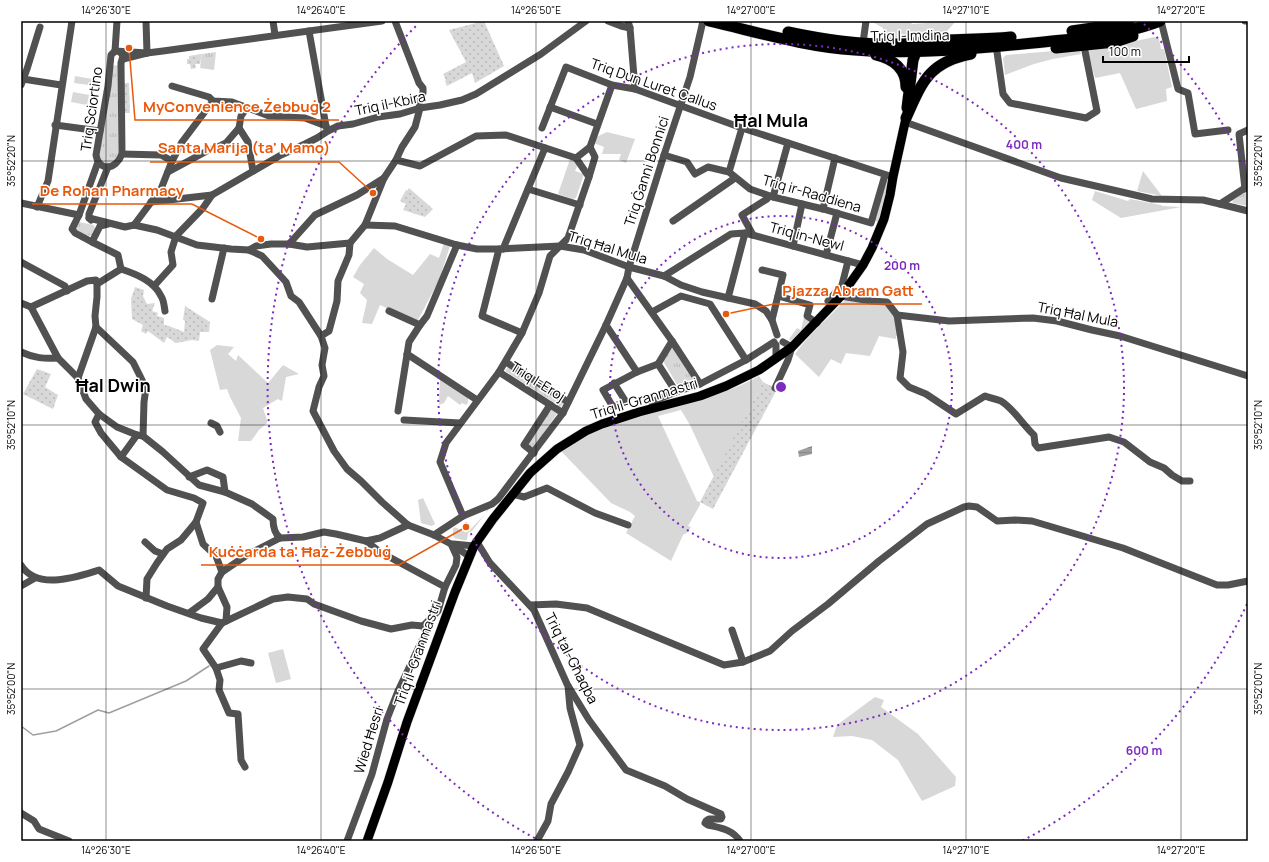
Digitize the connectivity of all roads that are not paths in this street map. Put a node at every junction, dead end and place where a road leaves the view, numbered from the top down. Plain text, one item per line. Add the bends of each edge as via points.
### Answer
1 (72, 21) edge
2 (118, 21) edge
3 (146, 21) edge
4 (273, 21) edge
5 (382, 21) edge
6 (395, 21) edge
7 (586, 21) edge
8 (608, 21) edge
9 (703, 21) edge
10 (709, 21) edge
11 (739, 21) edge
12 (866, 21) edge
13 (1129, 21) edge
14 (1158, 22) edge
15 (630, 23) edge
16 (40, 28) dead end
17 (309, 31) junction
18 (275, 35) junction
19 (998, 38) junction
20 (863, 43) junction
21 (1084, 46) junction
22 (961, 49) junction
23 (854, 50) junction
24 (997, 52) junction
25 (147, 53) junction
26 (916, 53) junction
27 (120, 56) junction
28 (111, 60) junction
29 (22, 82) edge
30 (612, 84) junction
31 (61, 85) junction
32 (172, 86) dead end
33 (635, 89) junction
34 (213, 101) junction
35 (680, 106) junction
36 (550, 107) junction
37 (247, 108) junction
38 (420, 108) junction
39 (905, 120) junction
40 (598, 124) junction
41 (56, 125) junction
42 (239, 128) junction
43 (542, 128) dead end
44 (742, 128) junction
45 (327, 129) junction
46 (1228, 130) dead end
47 (1248, 130) edge
48 (100, 131) junction
49 (788, 143) junction
50 (545, 148) junction
51 (590, 148) junction
52 (122, 154) junction
53 (664, 154) junction
54 (576, 158) junction
55 (835, 158) junction
56 (396, 160) junction
57 (172, 161) junction
58 (98, 162) junction
59 (108, 167) junction
60 (253, 171) junction
61 (168, 172) junction
62 (729, 172) junction
63 (889, 176) junction
64 (589, 177) junction
65 (384, 178) junction
66 (736, 178) junction
67 (1246, 188) edge
68 (528, 189) junction
69 (212, 195) junction
70 (770, 198) junction
71 (151, 202) junction
72 (21, 203) edge
73 (802, 204) junction
74 (1220, 204) junction
75 (580, 205) junction
76 (37, 207) junction
77 (823, 208) junction
78 (1248, 211) edge
79 (66, 213) junction
80 (837, 213) junction
81 (79, 215) junction
82 (89, 218) junction
83 (672, 221) dead end
84 (73, 224) junction
85 (108, 224) junction
86 (134, 225) junction
87 (365, 225) junction
88 (98, 229) junction
89 (745, 233) junction
90 (753, 235) junction
91 (176, 236) junction
92 (92, 242) junction
93 (350, 243) junction
94 (289, 244) junction
95 (457, 245) junction
96 (560, 246) junction
97 (793, 246) junction
98 (224, 248) junction
99 (501, 249) junction
100 (249, 250) junction
101 (826, 255) junction
102 (848, 261) junction
103 (21, 262) edge
104 (863, 265) junction
105 (629, 267) junction
106 (121, 269) junction
107 (762, 270) dead end
108 (664, 276) junction
109 (627, 278) junction
110 (97, 284) junction
111 (154, 286) junction
112 (67, 291) junction
113 (778, 296) junction
114 (842, 296) junction
115 (728, 298) junction
116 (212, 299) dead end
117 (828, 301) dead end
118 (21, 303) edge
119 (31, 307) junction
120 (166, 311) dead end
121 (389, 311) dead end
122 (652, 312) junction
123 (897, 315) junction
124 (772, 320) junction
125 (817, 322) junction
126 (420, 325) junction
127 (606, 325) junction
128 (96, 327) junction
129 (522, 333) junction
130 (321, 336) junction
131 (672, 341) junction
132 (778, 341) junction
133 (792, 347) junction
134 (21, 352) edge
135 (407, 354) junction
136 (58, 358) junction
137 (776, 359) junction
138 (746, 360) junction
139 (506, 362) junction
140 (658, 364) junction
141 (498, 372) junction
142 (637, 372) junction
143 (1248, 376) edge
144 (78, 378) junction
145 (617, 382) dead end
146 (700, 384) junction
147 (775, 388) dead end
148 (676, 392) junction
149 (477, 400) junction
150 (568, 402) junction
151 (652, 402) dead end
152 (550, 405) junction
153 (398, 411) dead end
154 (563, 413) junction
155 (99, 414) junction
156 (404, 420) dead end
157 (211, 423) dead end
158 (460, 423) junction
159 (220, 432) dead end
160 (140, 436) junction
161 (534, 453) junction
162 (121, 457) junction
163 (189, 477) junction
164 (1190, 481) dead end
165 (199, 485) junction
166 (225, 492) junction
167 (513, 494) junction
168 (194, 498) junction
169 (463, 516) junction
170 (196, 522) junction
171 (408, 525) junction
172 (628, 525) dead end
173 (434, 535) junction
174 (280, 538) junction
175 (366, 541) junction
176 (145, 542) dead end
177 (451, 544) junction
178 (476, 544) junction
179 (163, 554) junction
180 (469, 556) junction
181 (21, 565) edge
182 (222, 572) junction
183 (35, 578) junction
184 (1248, 581) edge
185 (21, 586) edge
186 (218, 587) junction
187 (445, 587) junction
188 (146, 598) junction
189 (532, 608) junction
190 (189, 613) junction
191 (224, 622) junction
192 (423, 626) junction
193 (732, 630) dead end
194 (743, 662) junction
195 (251, 663) dead end
196 (216, 668) junction
197 (567, 684) junction
198 (245, 767) dead end
199 (21, 812) edge
200 (69, 841) edge
201 (347, 841) edge
202 (367, 841) edge
203 (537, 841) edge
204 (740, 841) edge

1 - 31 street
2 - 27 street, Triq Sciortino
3 - 25 street
4 - 18 street
5 - 17 street
6 - 38 street via 423,88
7 - 38 street, Triq il-Kbira via 541,54 476,94 462,100
8 - 15 street via 621,26
9 - 35 street, Triq Ġanni Bonnici via 690,77
10 - 23 highway, Triq l-Imdina via 804,43
11 - 20 highway, Triq l-Imdina via 825,39
12 - 20 street
13 - 19 highway, Triq l-Imdina via 1084,30
14 - 21 highway via 1136,35 1115,42
14 - 22 highway, Triq l-Imdina via 1109,35
14 - 46 street via 1178,89 1188,93 1195,134
15 - 33 street
16 - 29 street
17 - 18 street
17 - 45 street
18 - 25 street
19 - 20 highway, Triq l-Imdina via 892,44
19 - 26 highway via 930,45
21 - 24 highway
21 - 24 street via 1097,111 1086,118 1010,103 1003,94
22 - 26 highway, Triq l-Imdina
22 - 39 highway via 942,56 929,66 915,87
23 - 26 highway, Triq l-Imdina
23 - 39 highway via 886,58 901,70 906,83
24 - 39 highway via 958,56 932,70 921,86
25 - 27 street
26 - 39 highway via 910,75
27 - 28 street, Triq Sciortino via 115,63
27 - 28 street, Triq Sciortino via 111,55
27 - 52 street, Triq Sciortino
28 - 48 street, Triq Sciortino
29 - 31 street
30 - 33 street, Triq Dun Luret Callus
30 - 36 street, Triq Dun Luret Callus via 566,67
30 - 40 street
31 - 41 street
32 - 34 street via 209,97
33 - 35 street, Triq Dun Luret Callus
34 - 37 street via 232,102
34 - 57 street via 182,142
35 - 44 street, Triq Dun Luret Callus
35 - 53 street, Triq Ġanni Bonnici
36 - 40 street
36 - 43 street
37 - 42 street via 241,116
37 - 45 street via 269,116 305,118
38 - 45 street, Triq il-Kbira
38 - 56 street via 415,127
39 - 63 main road, Triq il-Granmastri
39 - 74 street via 1062,178 1152,199 1203,200
40 - 51 street
41 - 48 street
41 - 76 street via 48,181
42 - 60 street via 248,142
42 - 61 street via 218,148 207,151
44 - 49 street, Triq Dun Luret Callus
44 - 62 street
45 - 60 street, Triq il-Kbira via 317,138
47 - 67 street via 1239,134
48 - 58 street, Triq Sciortino via 96,155
49 - 55 street, Triq Dun Luret Callus
49 - 70 street
50 - 54 street
50 - 56 street via 506,135 476,136 420,166
50 - 68 street
51 - 54 street
51 - 64 street via 595,157
52 - 57 street via 161,155
52 - 59 street, Triq Sciortino via 115,165
53 - 62 street, Triq ir-Raddiena via 687,162 695,174 708,167
53 - 105 street, Triq Ġanni Bonnici
54 - 64 street
55 - 63 street, Triq Dun Luret Callus
55 - 77 street
56 - 65 street
57 - 61 street
58 - 59 street, Triq Sciortino
58 - 81 street, Triq Sciortino
59 - 82 street, Triq Sciortino
60 - 69 street, Triq il-Kbira
61 - 71 street via 162,189
62 - 66 street, Triq ir-Raddiena
63 - 80 street, Triq ir-Raddiena via 871,223
63 - 104 main road, Triq il-Granmastri via 890,195 884,219
64 - 75 street
65 - 87 street
65 - 94 street via 357,195 316,215
66 - 70 street, Triq ir-Raddiena via 750,189
66 - 83 street
67 - 74 street
68 - 75 street
68 - 99 street
69 - 71 street, Triq il-Kbira
69 - 91 street
70 - 73 street, Triq ir-Raddiena
70 - 90 street via 742,215
71 - 86 street
72 - 76 street
73 - 77 street, Triq ir-Raddiena
73 - 97 street
74 - 78 street
75 - 96 street via 568,238
76 - 79 street
77 - 80 street, Triq ir-Raddiena
79 - 81 street
79 - 84 street
80 - 101 street
81 - 84 street, Triq Sciortino
82 - 85 street
82 - 88 street
84 - 92 street via 73,232
85 - 86 street via 125,227
85 - 88 street
86 - 91 street
87 - 93 street
87 - 95 street, Triq Ħal Mula via 395,226
88 - 92 street
89 - 90 street, Triq in-Newl
89 - 108 street via 731,234
89 - 115 street
90 - 97 street, Triq in-Newl
91 - 98 street via 197,245
91 - 111 street via 171,252 173,265
92 - 106 street via 118,255
93 - 94 street via 307,247
93 - 130 street via 349,255 338,281 338,301 329,331
94 - 100 street via 256,246
95 - 99 street, Triq Ħal Mula via 477,249
95 - 126 street via 427,316
96 - 99 street, Triq Ħal Mula
96 - 105 street, Triq Ħal Mula via 584,250
96 - 129 street via 550,256 540,293
97 - 101 street, Triq in-Newl
98 - 100 street
98 - 116 street
99 - 129 street via 482,316
100 - 130 street via 262,256 286,282 291,296 299,302
101 - 102 street, Triq in-Newl
102 - 104 street, Triq in-Newl
102 - 117 street via 842,284
103 - 112 street via 65,286
104 - 114 main road, Triq il-Granmastri
105 - 108 street, Triq Ħal Mula
105 - 109 street, Triq Ġanni Bonnici
106 - 110 street
106 - 111 street via 135,273
107 - 113 street via 783,275
108 - 115 street, Triq Ħal Mula via 681,285
109 - 122 street
109 - 127 street, Triq Ġanni Bonnici
110 - 112 street via 96,280 87,281
110 - 128 street
111 - 120 street via 162,296
112 - 119 street
113 - 124 street
113 - 125 street via 810,305 807,316
114 - 123 street via 888,302
114 - 125 main road, Triq il-Granmastri
115 - 124 street, Triq Ħal Mula via 755,304 766,311
118 - 119 street
119 - 136 street
121 - 126 street
122 - 131 street
122 - 138 street via 681,296 710,304
123 - 143 street, Triq Ħal Mula via 949,321 1033,318 1057,321 1120,336
123 - 164 street via 903,352 900,378 909,387 926,394 956,414 985,396 1000,401 1022,420 1034,435 1038,448 1109,437 1124,442 1150,462 1182,481
124 - 132 street, Triq Ħal Mula
125 - 133 main road, Triq il-Granmastri
126 - 135 street via 409,342
127 - 142 street
127 - 150 street, Triq Ġanni Bonnici
128 - 144 street
128 - 160 street via 133,362 146,388
129 - 139 street
130 - 171 street via 325,348 322,365 324,376 312,411 347,469
131 - 140 street
131 - 146 street
132 - 133 street
132 - 137 street, Triq Ħal Mula
132 - 138 street
133 - 137 main road, Triq il-Granmastri
133 - 147 street
134 - 136 street via 42,359
135 - 149 street
135 - 153 street
136 - 144 street
137 - 167 main road, Triq il-Granmastri via 711,392 639,412 586,431 543,461
138 - 146 street
139 - 141 street
139 - 150 street, Triq l-Eroj
140 - 142 street
140 - 148 street
141 - 149 street
141 - 152 street, Triq l-Eroj
142 - 145 street
144 - 155 street via 86,400
146 - 148 street
148 - 151 street
149 - 158 street
150 - 154 street, Triq Ġanni Bonnici
152 - 154 street, Triq l-Eroj
152 - 161 street via 524,445
154 - 161 street, Triq Ġanni Bonnici
155 - 160 street via 117,427
155 - 162 street via 95,422
156 - 158 street
157 - 159 street via 217,426
158 - 169 street via 446,443 440,462
160 - 162 street
160 - 163 street
161 - 169 street, Triq Ġanni Bonnici via 498,499
162 - 168 street via 167,490
163 - 165 street
163 - 166 street via 207,470 223,477
165 - 166 street
165 - 168 street
166 - 174 street via 252,504 273,519 273,526
167 - 172 street via 524,497 547,488 595,513
167 - 178 main road, Triq il-Granmastri
168 - 170 street via 203,503
169 - 173 street, Triq Ġanni Bonnici
170 - 179 street via 181,540
170 - 182 street via 203,544 216,556
171 - 173 street
171 - 175 street via 380,538
173 - 177 street
174 - 175 street via 303,537 324,532
174 - 182 street via 247,555
175 - 187 street via 380,552
176 - 179 street
177 - 178 street
177 - 180 street
177 - 187 street via 457,557 456,565
178 - 180 main road, Triq il-Granmastri
178 - 189 street, Triq tal-Għaqba
179 - 188 street via 147,579
180 - 202 main road, Triq il-Granmastri via 407,722
181 - 183 street via 24,571
182 - 186 street via 218,579
183 - 185 street
183 - 188 street via 73,578 99,570 118,586
184 - 194 street via 1217,585 1123,548 1032,520 997,521 977,507 964,506 927,524 770,651
186 - 190 street via 208,599
186 - 191 street via 227,607
187 - 192 street via 438,611
188 - 190 street
189 - 194 street via 556,604 587,608 724,665
189 - 197 street, Triq tal-Għaqba
190 - 191 street
191 - 192 street via 273,600 288,597 307,599 361,621 391,629 412,625
191 - 196 street via 203,649
192 - 201 street, Wied Ħesri via 426,632 386,719 372,774
193 - 194 street
195 - 196 street via 241,661
196 - 198 street via 220,680 219,690 229,713 238,714 241,760
197 - 203 street via 570,708 580,745 551,804 548,821
197 - 204 street, Triq tal-Għaqba via 589,720 626,770 665,786 720,814 721,819 709,819 705,824 729,830
199 - 200 street via 34,821 39,829

